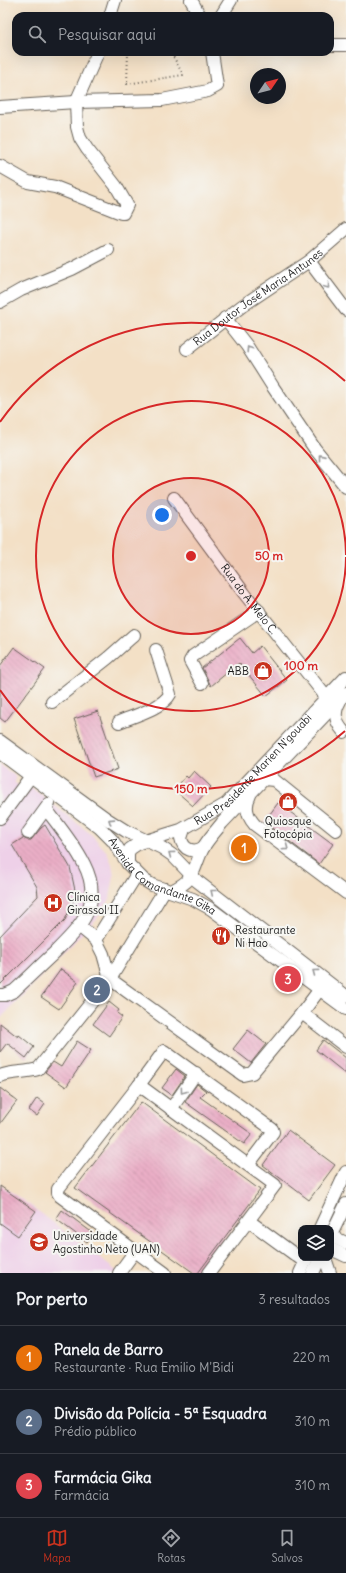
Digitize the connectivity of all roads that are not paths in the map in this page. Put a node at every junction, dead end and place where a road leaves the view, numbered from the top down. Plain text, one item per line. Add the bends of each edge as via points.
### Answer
1 (115, 0) edge
2 (191, 0) edge
3 (231, 0) edge
4 (111, 12) edge
5 (198, 12) edge
6 (224, 12) edge
7 (334, 45) edge
8 (346, 45) edge
9 (96, 56) edge
10 (213, 56) edge
11 (76, 102) junction
12 (0, 107) edge
13 (0, 166) edge
14 (346, 229) edge
15 (108, 250) dead end
16 (309, 261) junction
17 (0, 302) edge
18 (346, 310) edge
19 (225, 318) junction
20 (187, 349) dead end
21 (346, 487) edge
22 (174, 498) dead end
23 (259, 610) junction
24 (134, 635) dead end
25 (156, 650) dead end
26 (346, 677) edge
27 (202, 683) dead end
28 (344, 695) edge
29 (327, 698) junction
30 (52, 702) dead end
31 (119, 722) dead end
32 (311, 729) junction
33 (345, 733) edge
34 (0, 741) edge
35 (0, 753) edge
36 (31, 776) junction
37 (270, 776) junction
38 (252, 792) junction
39 (56, 794) junction
40 (46, 809) junction
41 (0, 818) edge
42 (222, 823) junction
43 (255, 825) junction
44 (184, 829) junction
45 (336, 830) dead end
46 (28, 833) dead end
47 (145, 841) junction
48 (204, 847) junction
49 (128, 864) junction
50 (137, 874) junction
51 (192, 875) junction
52 (168, 890) junction
53 (346, 893) edge
54 (79, 926) junction
55 (96, 940) junction
56 (110, 979) junction
57 (320, 989) junction
58 (0, 994) edge
59 (346, 996) edge
60 (346, 1009) edge
61 (302, 1013) junction
62 (346, 1047) edge
63 (196, 1073) junction
64 (0, 1076) edge
65 (139, 1085) junction
66 (171, 1109) junction
67 (248, 1166) junction
68 (346, 1172) edge
69 (346, 1204) edge
70 (248, 1221) junction
71 (321, 1225) edge
72 (334, 1229) edge
73 (334, 1237) edge
74 (346, 1243) edge
75 (334, 1250) edge
76 (135, 1251) junction
77 (346, 1256) edge
78 (319, 1261) edge
79 (326, 1261) edge
80 (304, 1264) edge
81 (119, 1273) edge
82 (165, 1273) edge
83 (209, 1273) edge
84 (313, 1273) edge
85 (330, 1273) edge

1 - 4 street
2 - 5 street
3 - 6 street
7 - 8 street
9 - 11 street
10 - 11 street via 217,86 208,91 162,100
11 - 12 street
11 - 13 street via 80,138 125,199 127,205 123,213 47,185 28,182
14 - 16 street, Rua Doutor José Maria Antunes
15 - 17 street
16 -> 18 street
16 - 19 street, Rua Doutor José Maria Antunes
19 - 20 street, Rua Doutor José Maria Antunes
21 -> 19 street via 315,449 247,346
22 - 23 street, Rua do A. Melo C.
23 - 27 street via 193,656 190,661
23 - 29 street, Rua do A. Melo C.
24 - 30 street
25 - 31 street via 170,694 167,700
26 - 29 street, Rua Presidente Marien N'gouabi
28 - 32 street, Rua Presidente Marien N'gouabi
28 - 33 street via 337,706 335,717
29 - 44 street, Rua Presidente Marien N'gouabi via 226,804
32 - 33 street via 328,724
32 - 37 street, Rua Presidente Marien N'gouabi
47 -> 34 street, Avenida Comandante Gika via 107,819
35 - 36 street, Avenida Comandante Gika
36 - 39 street, Avenida Comandante Gika
36 - 41 street
37 - 38 street, Rua Presidente Marien N'gouabi
37 - 45 street
38 - 42 street, Rua Presidente Marien N'gouabi
38 - 43 street via 246,810
39 - 40 street
39 - 49 street, Avenida Comandante Gika via 100,828 113,841
40 - 46 street
40 - 54 street via 75,848 88,875 90,904 87,915
42 - 43 street via 239,817
42 - 48 street, Rua Presidente Marien N'gouabi
43 -> 53 street
44 - 47 street, Rua Presidente Marien N'gouabi
44 - 48 street via 181,838 184,846 191,851
47 - 49 street, Rua Presidente Marien N'gouabi via 130,849
51 -> 47 street, Avenida Comandante Gika via 172,855
48 - 51 street, Rua Presidente Marien N'gouabi
49 - 50 street, Avenida Comandante Gika
50 - 52 street, Avenida Comandante Gika via 152,885
50 - 55 street
51 - 52 street via 186,883
59 -> 51 street, Avenida Comandante Gika
52 - 56 street
52 - 57 street, Avenida Comandante Gika via 211,909
54 - 55 street
54 - 58 street via 14,991 5,995
55 - 56 street
56 - 61 street via 243,1075 252,1073
56 - 64 street via 38,1069 29,1072 9,1072
57 - 60 street, Avenida Comandante Gika
57 - 61 street
61 - 62 street
63 - 65 street via 164,1051
63 -> 66 street
63 - 67 street via 274,1130
65 - 66 street
65 - 76 street via 58,1189 60,1196
66 - 67 street
67 - 70 street via 275,1185
68 - 71 street
69 - 72 street
70 - 80 street
70 - 83 street
73 - 74 street
75 - 77 street
76 - 81 street
76 - 82 street
78 - 84 street
79 - 85 street

